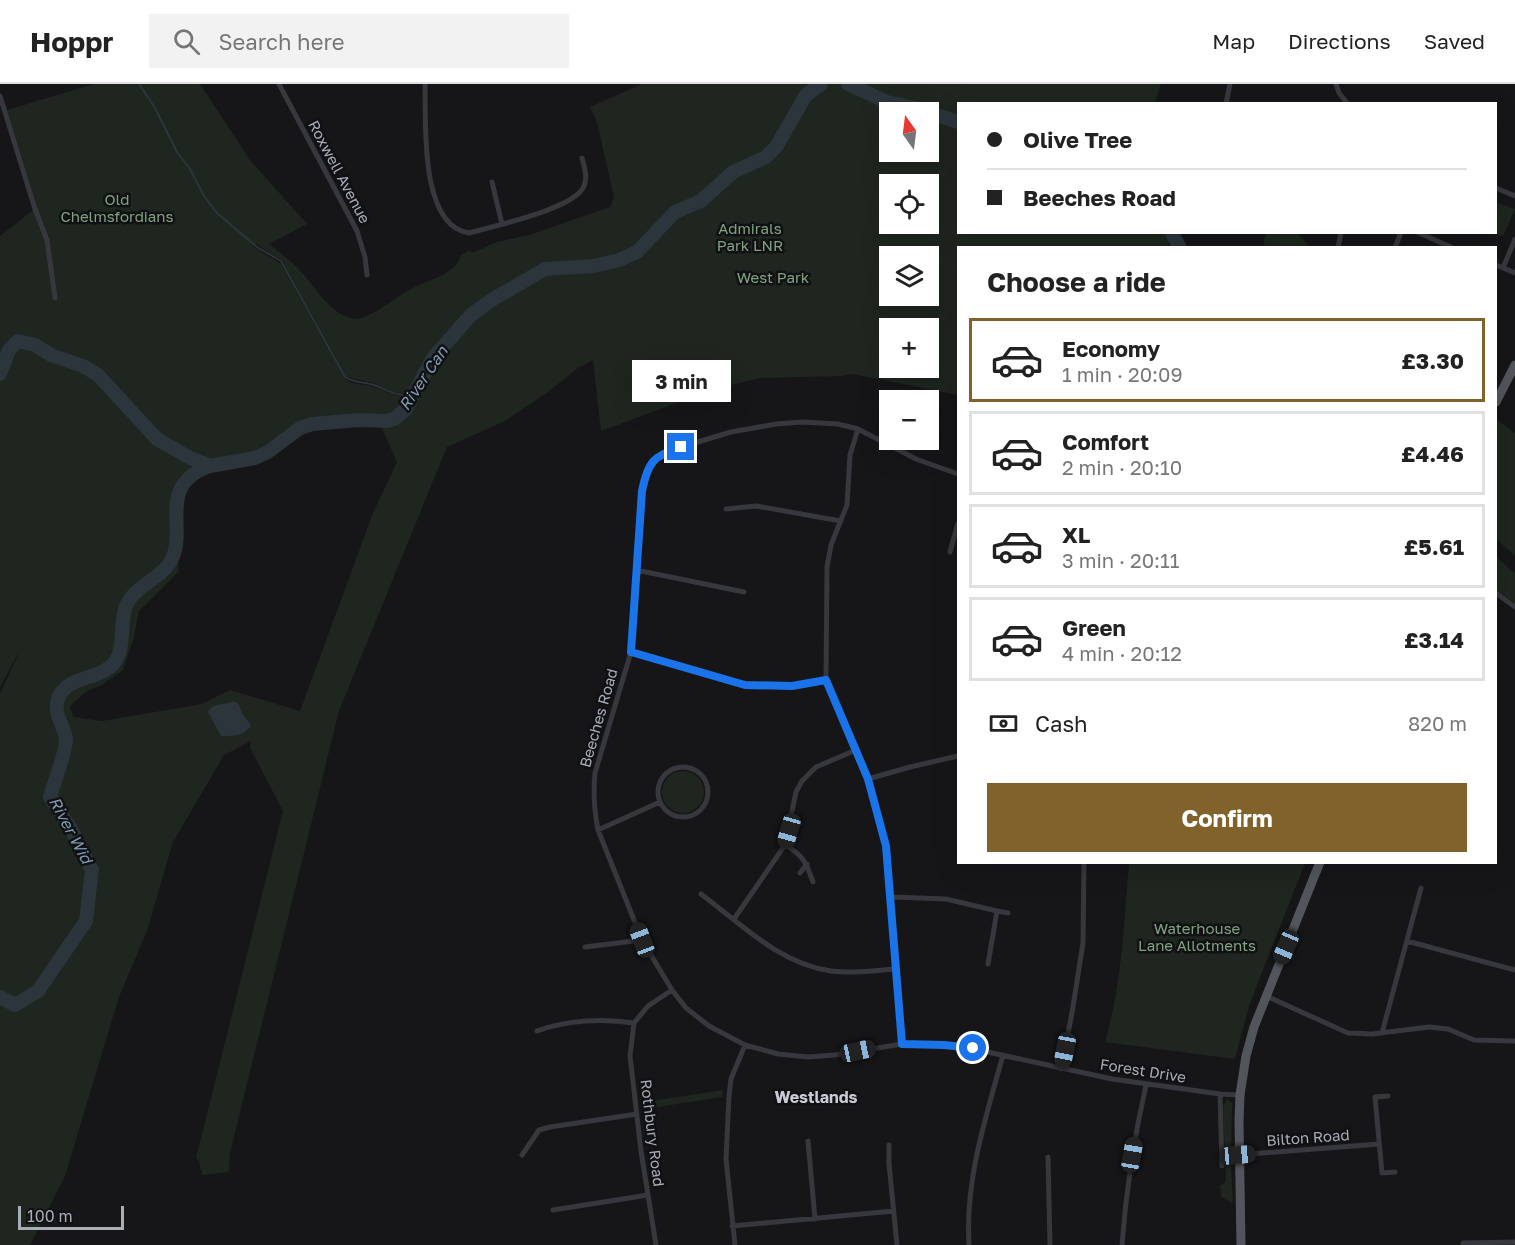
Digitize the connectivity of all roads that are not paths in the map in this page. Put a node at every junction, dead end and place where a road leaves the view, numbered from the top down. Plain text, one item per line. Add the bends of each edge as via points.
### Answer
1 (279, 84) edge
2 (425, 84) edge
3 (1230, 84) edge
4 (1336, 84) edge
5 (0, 96) edge
6 (1226, 102) edge
7 (1344, 102) edge
8 (582, 158) dead end
9 (492, 182) dead end
10 (1497, 188) edge
11 (1515, 196) edge
12 (502, 224) junction
13 (1429, 235) edge
14 (1515, 239) edge
15 (1449, 246) edge
16 (1497, 265) edge
17 (1503, 268) junction
18 (1515, 273) edge
19 (367, 275) dead end
20 (55, 298) dead end
21 (1515, 365) edge
22 (1497, 398) edge
23 (858, 429) junction
24 (957, 474) edge
25 (726, 509) dead end
26 (841, 521) junction
27 (957, 527) edge
28 (950, 552) dead end
29 (636, 570) junction
30 (744, 592) dead end
31 (1497, 594) edge
32 (1515, 607) edge
33 (631, 652) junction
34 (826, 680) junction
35 (856, 750) junction
36 (957, 756) edge
37 (868, 779) junction
38 (660, 802) junction
39 (598, 830) junction
40 (785, 845) junction
41 (807, 864) junction
42 (1084, 864) edge
43 (1319, 864) edge
44 (800, 873) dead end
45 (813, 882) dead end
46 (1421, 888) dead end
47 (700, 894) dead end
48 (892, 897) junction
49 (997, 911) junction
50 (1008, 913) dead end
51 (734, 919) junction
52 (642, 940) junction
53 (1407, 941) junction
54 (585, 947) dead end
55 (988, 964) dead end
56 (896, 969) junction
57 (1515, 970) edge
58 (672, 990) junction
59 (1266, 996) junction
60 (634, 1023) junction
61 (537, 1031) dead end
62 (1382, 1033) junction
63 (1515, 1041) edge
64 (902, 1044) junction
65 (745, 1045) junction
66 (1003, 1054) junction
67 (1061, 1069) junction
68 (1146, 1085) junction
69 (1221, 1094) junction
70 (1240, 1095) junction
71 (1388, 1096) dead end
72 (637, 1114) junction
73 (808, 1141) dead end
74 (1379, 1144) junction
75 (889, 1145) dead end
76 (522, 1155) dead end
77 (1238, 1155) junction
78 (1048, 1157) dead end
79 (1222, 1166) dead end
80 (1395, 1172) dead end
81 (648, 1196) junction
82 (553, 1210) dead end
83 (894, 1211) junction
84 (815, 1219) junction
85 (732, 1226) junction
86 (1515, 1242) edge
87 (656, 1245) edge
88 (735, 1245) edge
89 (897, 1245) edge
90 (969, 1245) edge
91 (1050, 1245) edge
92 (1122, 1245) edge
93 (1241, 1245) edge
94 (1463, 1245) edge

1 - 19 street, Roxwell Avenue via 357,231
2 - 12 street via 427,166 443,217 469,233
3 - 6 street
4 - 7 street
5 - 20 street via 48,240
8 - 12 street via 585,184 579,195 533,216
9 - 12 street
10 - 11 street
13 - 15 street
14 - 17 street
16 - 17 street
17 - 18 street
21 - 22 main road
23 - 24 street, Beeches Road via 916,459
23 - 26 street via 849,455 848,505
23 - 29 street, Beeches Road via 838,424 776,424 711,436 656,457 646,471 642,491
25 - 26 street via 756,506
26 - 34 street via 827,567
27 - 28 street
29 - 30 street
29 - 33 street, Beeches Road
31 - 32 street
33 - 34 street via 745,685 792,686
33 - 39 street, Beeches Road via 595,773 593,801
34 - 35 street
35 - 37 street
35 - 40 street via 816,767 802,781
36 - 37 street
37 - 48 street via 886,846
38 - 38 street via 671,814 694,814 705,802 704,779 692,769 675,768 662,778
38 - 39 street
39 - 52 street, Beeches Road
40 - 41 street via 798,852
40 - 51 street
41 - 44 street
41 - 45 street
42 - 67 street via 1083,943
43 - 59 main road
46 - 53 street
47 - 51 street
48 - 49 street via 946,899
48 - 56 street
49 - 50 street
49 - 55 street
51 - 56 street via 776,951 802,964 846,972
52 - 54 street
52 - 58 street, Forest Drive
53 - 57 street
53 - 62 street
56 - 64 street
58 - 60 street via 648,1006
58 - 65 street, Forest Drive via 686,1008
59 - 62 street via 1340,1031
59 - 70 main road via 1246,1056
60 - 61 street via 610,1020
60 - 72 street, Rothbury Road via 630,1056
62 - 63 street via 1429,1027 1448,1029 1473,1040
64 - 65 street, Forest Drive via 808,1057
64 - 66 street, Forest Drive via 960,1046
65 - 85 street via 731,1079 729,1097 726,1160
66 - 67 street, Forest Drive
66 - 90 street via 974,1164 967,1215
67 - 68 street, Forest Drive
68 - 69 street, Forest Drive
68 - 92 street via 1126,1192
69 - 70 street, Forest Drive
69 - 79 street
70 - 77 main road
71 - 74 street via 1375,1097
72 - 76 street via 550,1126 539,1131
72 - 81 street, Rothbury Road
73 - 84 street
74 - 77 street, Bilton Road
74 - 80 street via 1382,1173
75 - 83 street
77 - 93 main road
78 - 91 street
81 - 82 street
81 - 87 street, Rothbury Road
83 - 84 street
83 - 89 street
84 - 85 street
85 - 88 street
86 - 94 street

